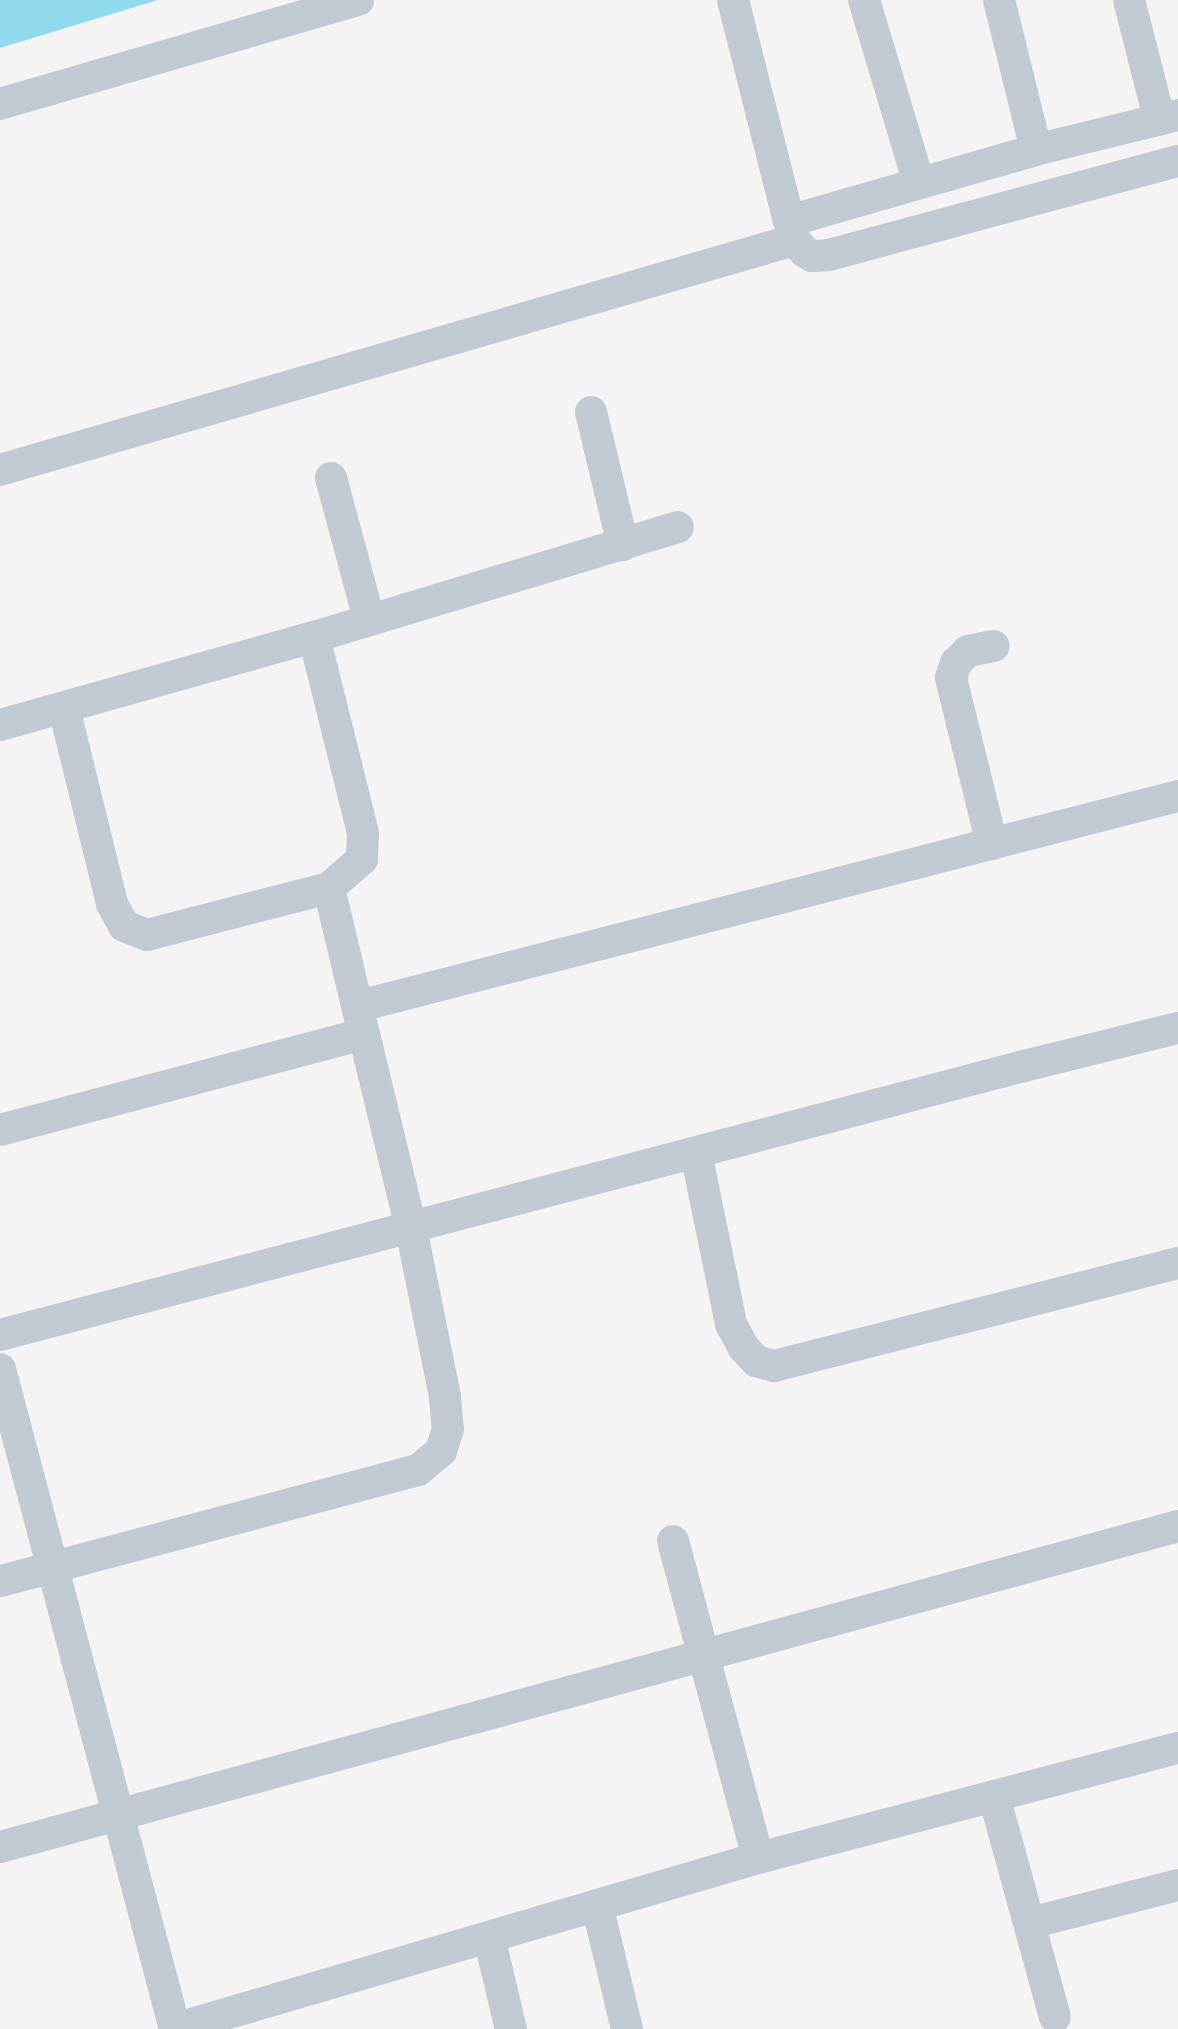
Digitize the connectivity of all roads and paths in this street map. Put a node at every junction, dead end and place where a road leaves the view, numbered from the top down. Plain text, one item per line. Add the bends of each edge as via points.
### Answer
1 (358, 0) edge
2 (733, 0) edge
3 (864, 0) edge
4 (999, 0) edge
5 (1129, 0) edge
6 (0, 104) edge
7 (1168, 116) edge
8 (1036, 150) junction
9 (1178, 161) edge
10 (919, 183) junction
11 (791, 231) junction
12 (591, 412) dead end
13 (0, 470) edge
14 (331, 478) dead end
15 (678, 527) dead end
16 (623, 545) junction
17 (369, 619) junction
18 (314, 637) junction
19 (994, 646) dead end
20 (64, 708) junction
21 (0, 725) edge
22 (1178, 796) edge
23 (992, 844) junction
24 (328, 888) junction
25 (361, 1020) junction
26 (1178, 1028) edge
27 (0, 1130) edge
28 (696, 1153) junction
29 (411, 1228) junction
30 (1178, 1263) edge
31 (0, 1335) edge
32 (0, 1369) edge
33 (1178, 1526) edge
34 (673, 1541) dead end
35 (51, 1567) junction
36 (0, 1581) edge
37 (703, 1655) junction
38 (1178, 1748) edge
39 (994, 1796) junction
40 (117, 1814) junction
41 (0, 1847) edge
42 (758, 1858) junction
43 (1178, 1885) edge
44 (597, 1905) junction
45 (1030, 1923) junction
46 (489, 1937) junction
47 (1055, 2017) dead end
48 (175, 2029) edge
49 (511, 2029) edge
50 (627, 2029) edge

1 - 6 lane
2 - 11 lane
3 - 10 lane
4 - 8 lane
5 - 7 lane
7 - 8 lane
8 - 10 lane
9 - 11 lane via 829,255 812,256
10 - 11 lane
11 - 13 lane
12 - 16 lane
14 - 17 lane
15 - 16 lane
16 - 17 lane
17 - 18 lane
18 - 20 lane
18 - 24 lane via 363,833 362,859
19 - 23 lane via 968,652 956,663 951,678
20 - 21 lane
20 - 24 lane via 112,904 124,926 147,935
22 - 23 lane
23 - 25 lane
24 - 25 lane
25 - 27 lane
25 - 29 lane
26 - 28 lane
28 - 29 lane
28 - 30 lane via 731,1324 757,1361 774,1366
29 - 31 lane
29 - 35 lane via 445,1397 448,1429 442,1451 418,1471
32 - 35 lane
33 - 37 lane
34 - 37 lane
35 - 36 lane
35 - 40 lane
37 - 40 lane
37 - 42 lane
38 - 39 lane
39 - 42 lane
39 - 45 lane
40 - 41 lane
40 - 48 lane
42 - 44 lane
43 - 45 lane
44 - 46 lane
44 - 50 lane
45 - 47 lane
46 - 48 lane
46 - 49 lane

